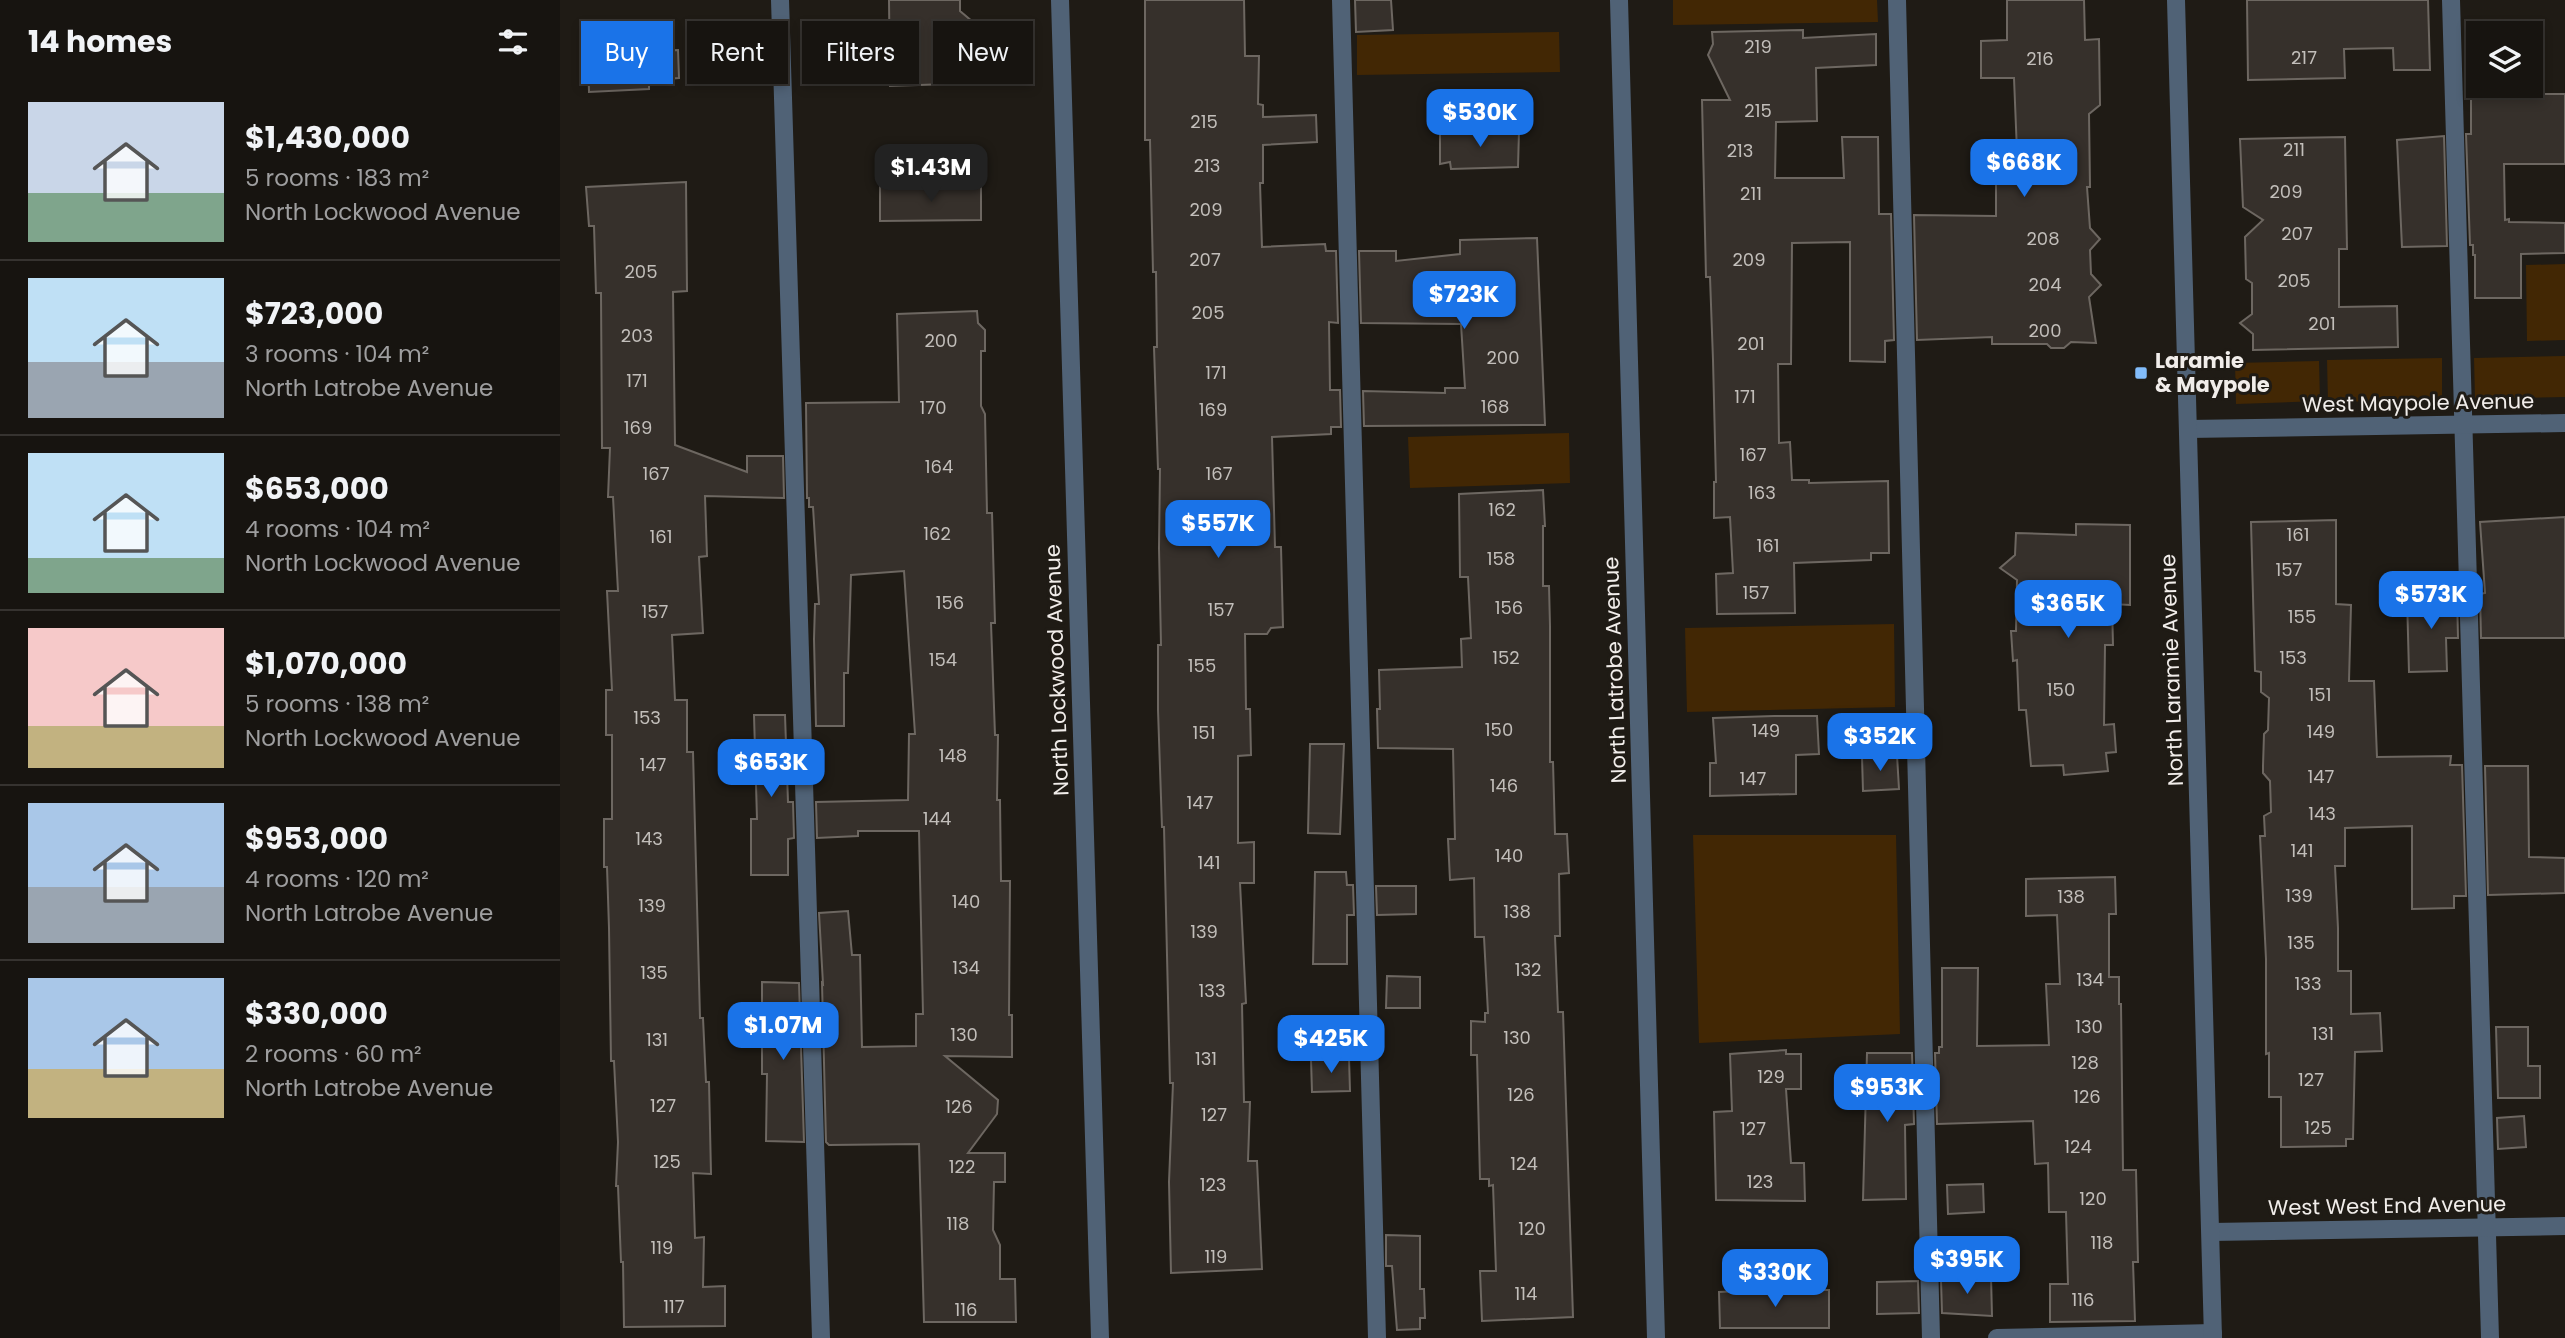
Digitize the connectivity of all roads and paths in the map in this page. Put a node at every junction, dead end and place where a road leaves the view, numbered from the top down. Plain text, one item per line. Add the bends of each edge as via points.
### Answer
1 (780, 0) edge
2 (1060, 0) edge
3 (1341, 0) edge
4 (1619, 0) edge
5 (1897, 0) edge
6 (2176, 0) edge
7 (2451, 0) edge
8 (2565, 424) edge
9 (2463, 425) junction
10 (2188, 429) junction
11 (2565, 1226) edge
12 (2487, 1227) junction
13 (2211, 1232) junction
14 (2213, 1336) edge
15 (821, 1338) edge
16 (1100, 1338) edge
17 (1377, 1338) edge
18 (1656, 1338) edge
19 (1930, 1338) edge
20 (1997, 1338) edge
21 (2490, 1338) edge

1 - 15 street
2 - 16 street, North Lockwood Avenue
3 - 17 street
4 - 18 street, North Latrobe Avenue
5 - 19 street
6 - 10 street, North Laramie Avenue
7 - 9 street
8 - 9 street, West Maypole Avenue
9 - 10 street, West Maypole Avenue
9 - 12 street
10 - 13 street, North Laramie Avenue
11 - 12 street, West West End Avenue
12 - 13 street, West West End Avenue
12 - 21 street
13 - 14 street, North Laramie Avenue
14 - 20 street

